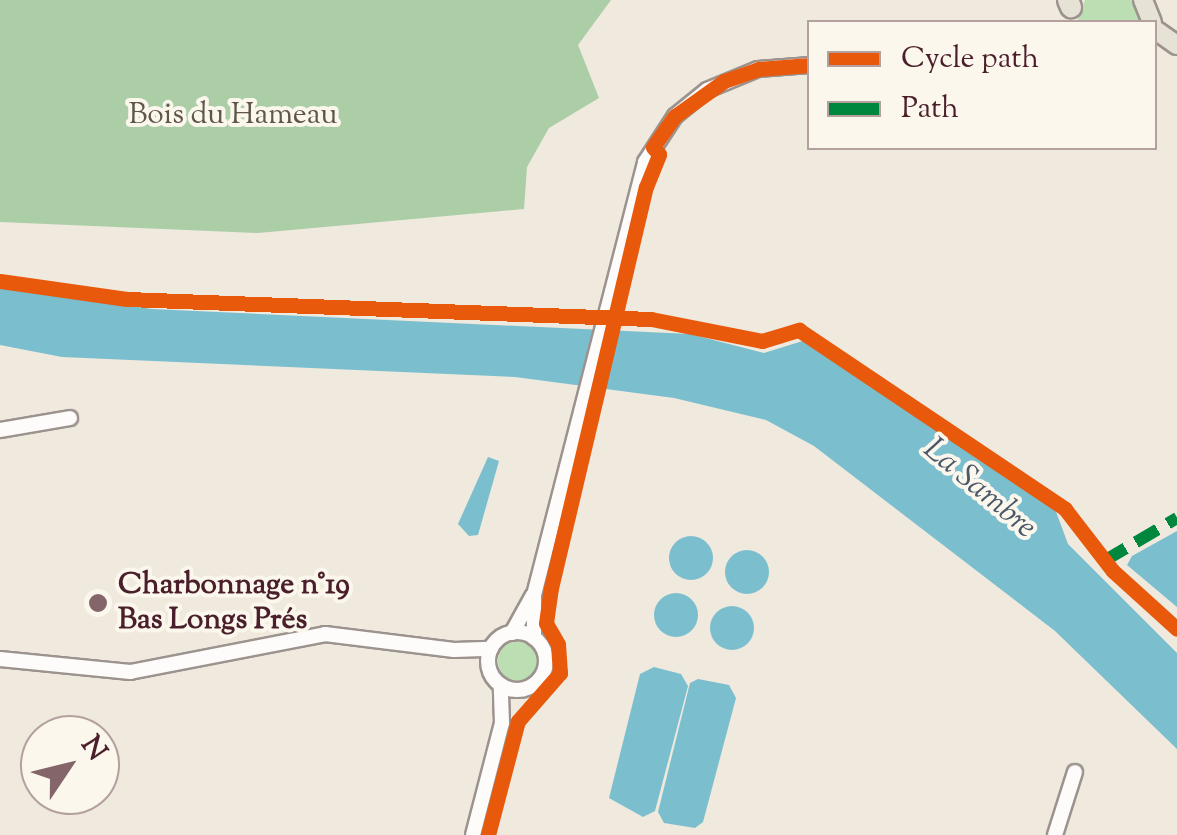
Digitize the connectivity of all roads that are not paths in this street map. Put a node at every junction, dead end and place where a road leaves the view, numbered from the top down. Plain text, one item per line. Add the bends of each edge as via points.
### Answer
1 (1157, 26) edge
2 (1177, 45) edge
3 (807, 65) edge
4 (70, 418) dead end
5 (0, 430) edge
6 (534, 595) junction
7 (512, 633) junction
8 (534, 638) junction
9 (491, 648) junction
10 (454, 650) junction
11 (0, 659) edge
12 (490, 672) junction
13 (501, 685) junction
14 (520, 690) junction
15 (502, 722) junction
16 (1075, 772) dead end
17 (473, 835) edge
18 (1055, 835) edge

1 - 2 main road
3 - 6 street via 741,74 676,116 640,174
4 - 5 street
6 - 7 street
6 - 8 street
7 - 8 street
7 - 9 street
8 - 14 street via 545,668
9 - 10 street
9 - 12 street
10 - 11 street via 325,634 130,672
10 - 12 street
12 - 13 street
13 - 14 street
13 - 15 street
14 - 15 street
15 - 17 street
16 - 18 street

